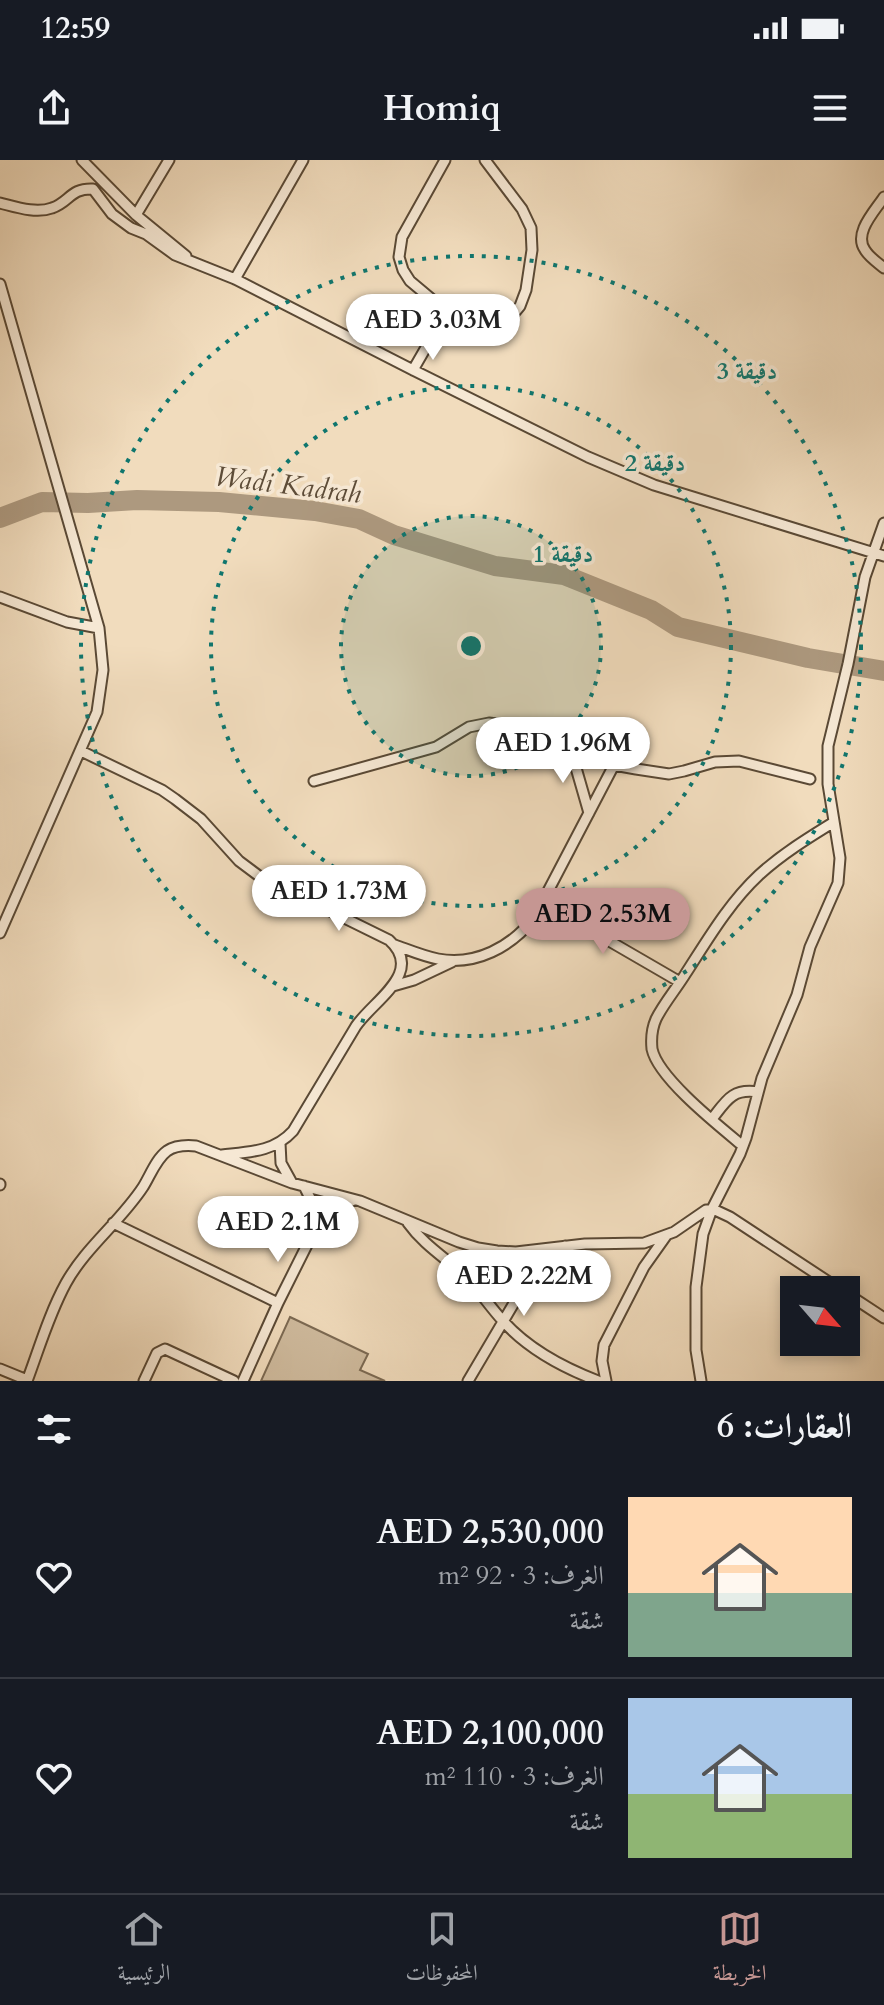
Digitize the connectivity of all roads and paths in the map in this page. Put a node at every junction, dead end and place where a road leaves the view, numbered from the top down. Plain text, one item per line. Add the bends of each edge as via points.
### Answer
1 (82, 160) edge
2 (169, 160) edge
3 (303, 160) edge
4 (445, 160) edge
5 (485, 160) edge
6 (884, 197) edge
7 (0, 203) edge
8 (136, 215) junction
9 (192, 261) junction
10 (884, 268) edge
11 (235, 279) junction
12 (0, 284) edge
13 (447, 311) junction
14 (413, 370) junction
15 (884, 523) edge
16 (872, 553) junction
17 (884, 556) edge
18 (0, 597) edge
19 (99, 628) junction
20 (570, 747) junction
21 (81, 751) junction
22 (614, 765) junction
23 (810, 779) dead end
24 (314, 781) dead end
25 (589, 813) junction
26 (834, 822) junction
27 (542, 902) junction
28 (0, 933) edge
29 (395, 945) junction
30 (454, 961) junction
31 (680, 982) junction
32 (393, 986) junction
33 (758, 1092) junction
34 (712, 1119) junction
35 (280, 1143) junction
36 (743, 1146) junction
37 (219, 1156) junction
38 (292, 1183) junction
39 (304, 1186) junction
40 (360, 1201) junction
41 (712, 1209) junction
42 (406, 1220) junction
43 (113, 1223) junction
44 (312, 1233) junction
45 (666, 1236) junction
46 (565, 1246) junction
47 (820, 1276) edge
48 (860, 1302) edge
49 (278, 1303) junction
50 (884, 1318) edge
51 (503, 1321) junction
52 (0, 1369) edge
53 (27, 1381) edge
54 (144, 1381) edge
55 (234, 1381) edge
56 (243, 1381) edge
57 (468, 1381) edge
58 (598, 1381) edge
59 (606, 1381) edge
60 (701, 1381) edge

1 - 8 street
2 - 8 street
3 - 11 street
4 - 13 street via 399,250 406,275
5 - 13 street via 531,228 524,298 501,320
6 - 10 street via 861,237 864,249
7 - 9 street via 50,210 72,193 93,189 131,228
8 - 9 street
9 - 11 street
11 - 14 street
12 - 19 street
13 - 14 street
14 - 16 street via 654,485
15 - 16 street
16 - 17 street
16 - 26 street via 828,746
18 - 19 street
19 - 21 street via 101,691
20 - 22 street
20 - 24 street via 523,727 489,723 469,727 436,747
20 - 25 street
21 - 28 street
21 - 29 street via 175,799 259,876
22 - 23 street via 669,774 739,761
22 - 25 street
25 - 27 street
26 - 31 street via 757,877
26 - 33 street via 838,883
27 - 30 street via 512,941 485,955
27 - 31 street
29 - 30 street
29 - 32 street via 402,967
30 - 32 street
31 - 34 street via 657,1018 653,1049 661,1069
32 - 35 street via 361,1018 298,1124
33 - 34 street via 732,1095
33 - 36 street
34 - 36 street
35 - 37 street
35 - 38 street via 281,1163
36 - 41 street
37 - 38 street
37 - 43 street via 186,1145 166,1151
38 - 39 street
39 - 40 street
39 - 44 street via 315,1213
40 - 42 street
40 - 44 street via 333,1207
41 - 45 street
41 - 47 street
41 - 60 street via 696,1287
42 - 46 street via 478,1248 516,1252
42 - 51 street via 423,1242 478,1288
43 - 49 street
43 - 53 street via 80,1260 55,1304
44 - 49 street
45 - 46 street via 635,1244
45 - 59 street via 636,1280 604,1345
46 - 51 street
48 - 50 street
49 - 56 street
51 - 57 street
51 - 58 street via 548,1357
52 - 53 street
54 - 55 street via 157,1353 165,1349

